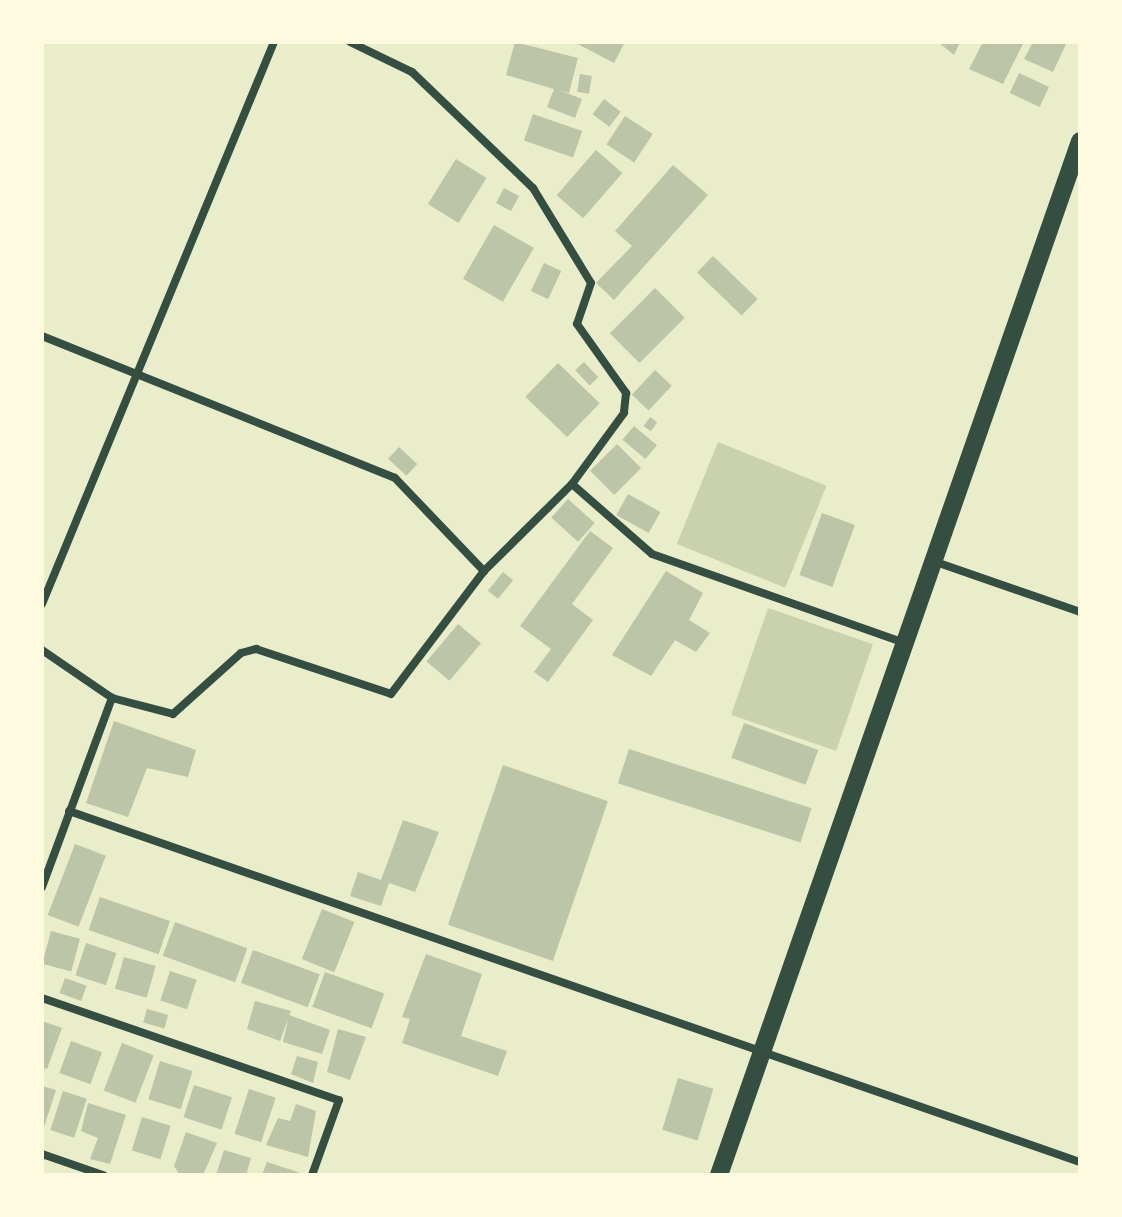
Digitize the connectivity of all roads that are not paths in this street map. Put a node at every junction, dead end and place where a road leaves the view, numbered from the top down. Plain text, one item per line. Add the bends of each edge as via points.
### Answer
1 (274, 42) edge
2 (350, 42) edge
3 (1080, 141) edge
4 (42, 336) edge
5 (136, 374) junction
6 (572, 484) junction
7 (931, 560) junction
8 (484, 571) junction
9 (42, 604) edge
10 (1080, 612) edge
11 (902, 642) junction
12 (42, 650) edge
13 (112, 698) junction
14 (69, 811) junction
15 (42, 887) edge
16 (42, 998) edge
17 (762, 1053) junction
18 (42, 1154) edge
19 (1080, 1162) edge
20 (103, 1175) edge
21 (312, 1175) edge
22 (719, 1175) edge

1 - 5 street
2 - 6 street via 412,72 533,188 591,283 577,324 626,393 624,413
3 - 7 main road
4 - 5 street
5 - 8 street via 395,478
5 - 9 street
6 - 8 street
6 - 11 street via 652,554
7 - 10 street
7 - 11 main road
8 - 13 street via 391,694 256,649 241,653 173,714
11 - 17 main road
12 - 13 street
13 - 14 street
14 - 15 street
14 - 17 street
16 - 21 street via 339,1100
17 - 19 street
17 - 22 main road
18 - 20 street

